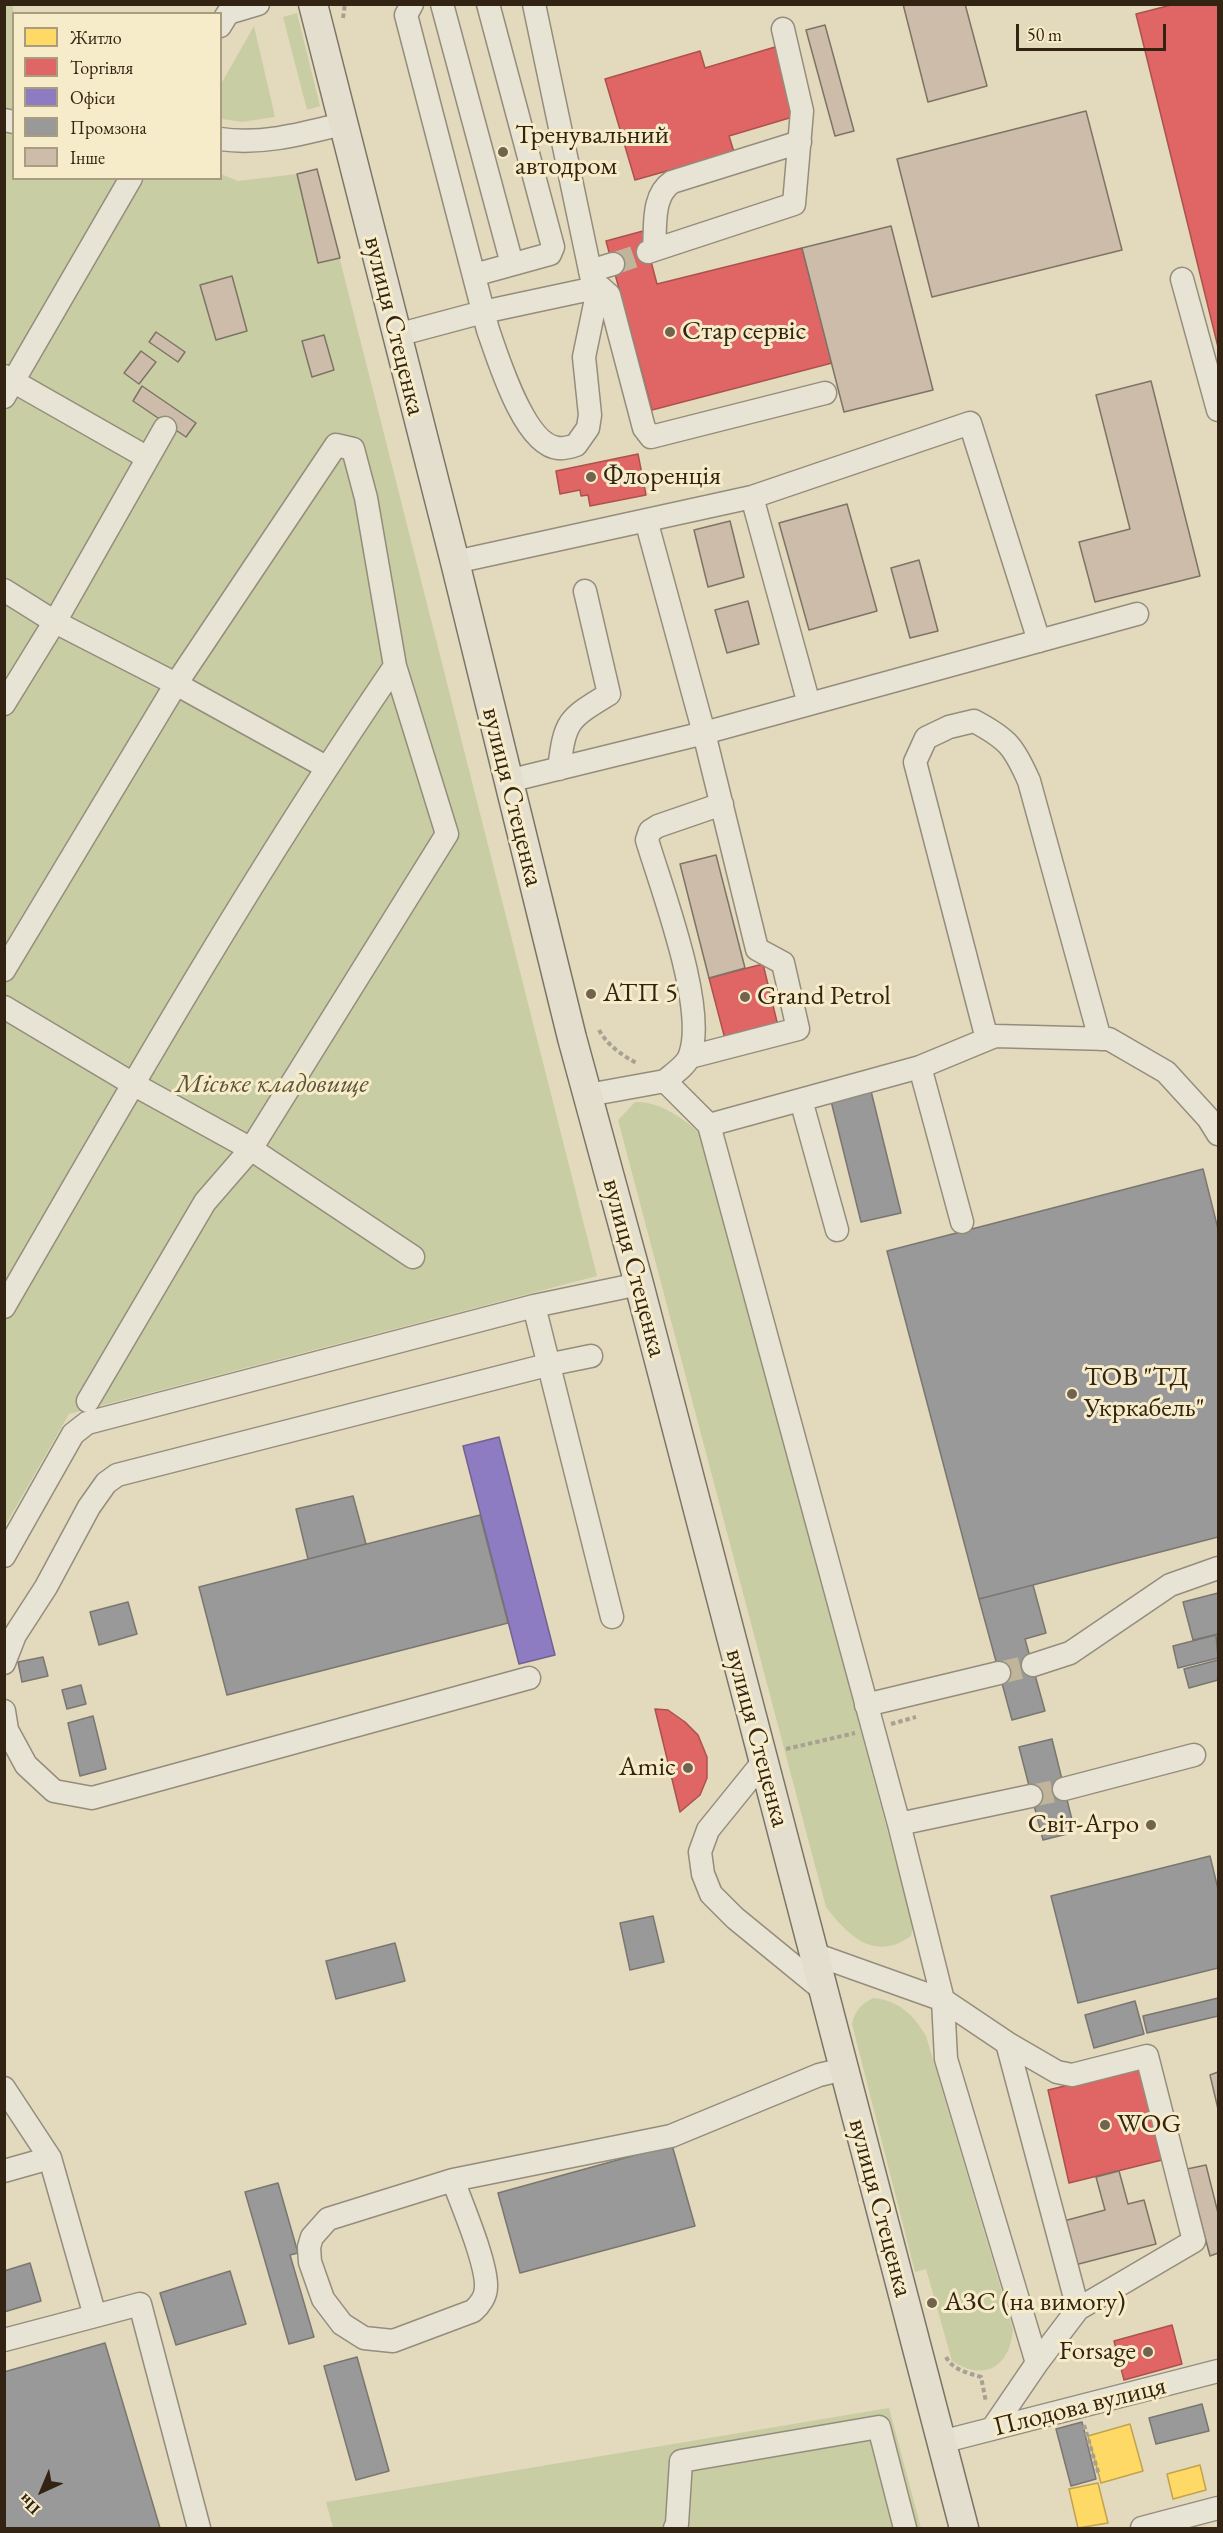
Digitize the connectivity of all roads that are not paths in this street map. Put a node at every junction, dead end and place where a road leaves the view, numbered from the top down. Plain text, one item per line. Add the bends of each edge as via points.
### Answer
1 (258, 4) edge
2 (412, 4) edge
3 (442, 4) edge
4 (488, 4) edge
5 (534, 4) edge
6 (315, 5) edge
7 (222, 23) edge
8 (783, 29) dead end
9 (342, 124) junction
10 (222, 139) edge
11 (800, 142) junction
12 (130, 180) edge
13 (512, 264) junction
14 (612, 264) tunnel mouth
15 (474, 275) junction
16 (591, 279) junction
17 (1182, 279) dead end
18 (483, 312) junction
19 (397, 335) junction
20 (8, 385) edge
21 (825, 393) dead end
22 (1218, 410) edge
23 (165, 428) dead end
24 (148, 458) junction
25 (752, 497) junction
26 (646, 520) junction
27 (455, 562) junction
28 (4, 590) edge
29 (585, 591) dead end
30 (1137, 614) dead end
31 (55, 622) junction
32 (1039, 641) junction
33 (395, 666) junction
34 (176, 684) junction
35 (4, 704) edge
36 (809, 704) junction
37 (704, 733) junction
38 (326, 767) junction
39 (559, 769) junction
40 (508, 782) junction
41 (722, 804) junction
42 (4, 970) edge
43 (4, 1007) edge
44 (987, 1039) junction
45 (1100, 1039) junction
46 (690, 1056) junction
47 (920, 1067) junction
48 (665, 1081) junction
49 (133, 1084) junction
50 (588, 1095) junction
51 (801, 1100) junction
52 (709, 1125) junction
53 (1218, 1134) edge
54 (251, 1149) junction
55 (962, 1222) dead end
56 (837, 1230) dead end
57 (412, 1257) dead end
58 (639, 1284) junction
59 (534, 1306) junction
60 (4, 1307) edge
61 (591, 1356) dead end
62 (547, 1365) junction
63 (88, 1401) dead end
64 (4, 1556) edge
65 (1218, 1568) edge
66 (612, 1617) dead end
67 (4, 1663) edge
68 (1033, 1665) tunnel mouth
69 (999, 1673) tunnel mouth
70 (529, 1678) dead end
71 (866, 1705) junction
72 (4, 1710) edge
73 (1194, 1755) dead end
74 (763, 1762) junction
75 (1064, 1789) tunnel mouth
76 (1031, 1796) tunnel mouth
77 (898, 1824) junction
78 (814, 1954) junction
79 (823, 1990) junction
80 (943, 2000) junction
81 (1007, 2043) junction
82 (844, 2069) junction
83 (4, 2088) edge
84 (50, 2158) junction
85 (4, 2171) edge
86 (453, 2180) junction
87 (1078, 2309) junction
88 (95, 2316) junction
89 (4, 2340) edge
90 (1036, 2363) junction
91 (1218, 2371) edge
92 (992, 2429) junction
93 (941, 2442) junction
94 (1218, 2508) edge
95 (199, 2529) edge
96 (675, 2529) edge
97 (905, 2529) edge
98 (964, 2529) edge
99 (1142, 2529) edge

1 - 7 street via 228,13
2 - 15 street via 406,15
3 - 13 street
4 - 13 street via 553,248 550,254
5 - 16 street
6 - 9 main road, вулиця Стеценка
8 - 11 street via 802,111
9 - 10 street via 274,139
9 - 19 main road, вулиця Стеценка
11 - 11 street via 664,187 657,203 651,251 794,204
12 - 20 street
13 - 15 street
14 - 16 street
15 - 18 street
16 - 18 street
16 - 18 street via 596,299 584,357 590,415 588,428 576,445 556,448 545,444 536,434 503,375
16 - 21 street via 609,295 644,428 651,437
17 - 22 street
18 - 19 street
19 - 27 main road, вулиця Стеценка
20 - 24 street
23 - 24 street
24 - 31 street
25 - 26 street
25 - 32 street via 970,423
25 - 36 street
26 - 27 street
26 - 37 street
27 - 40 main road, вулиця Стеценка
28 - 31 street
29 - 39 street via 609,694 573,716 562,740
30 - 32 street
31 - 34 street
31 - 35 street
32 - 36 street
33 - 34 street via 366,498 353,449 336,445
33 - 38 street
33 - 54 street via 447,834
34 - 38 street
34 - 42 street
36 - 37 street
37 - 39 street
37 - 41 street
38 - 49 street
39 - 40 street
40 - 50 main road, вулиця Стеценка
41 - 46 street via 658,826 650,831 647,840 691,988 694,1032
41 - 46 street via 758,949 783,963 798,1029
43 - 49 street
44 - 45 street
44 - 45 street via 915,762 926,738 974,721 997,733 1015,751 1029,781
44 - 47 street
45 - 53 street via 1109,1039 1166,1072
46 - 48 street
47 - 51 street
47 - 55 street
48 - 50 street
48 - 52 street
49 - 54 street
49 - 60 street
50 - 58 main road, вулиця Стеценка
51 - 52 street
51 - 56 street
52 - 71 street
54 - 57 street
54 - 63 street via 205,1202
58 - 59 street
58 - 74 main road, вулиця Стеценка
59 - 62 street
59 - 64 street via 87,1423 73,1434
61 - 62 street
62 - 66 street
62 - 67 street via 117,1475 89,1507 15,1635
65 - 68 street via 1170,1585 1070,1653
69 - 71 street
70 - 72 street via 92,1798 54,1791 26,1765 7,1730
71 - 77 street
73 - 75 street
74 - 78 main road, вулиця Стеценка
74 - 79 street via 708,1830 700,1852 703,1874 711,1894 735,1918
76 - 77 street
77 - 80 street
78 - 79 main road, вулиця Стеценка
78 - 80 street
79 - 82 main road, вулиця Стеценка
80 - 81 street
80 - 90 street via 946,2059
81 - 87 street
81 - 87 street via 1057,2072 1072,2075 1147,2056 1194,2241
82 - 86 street via 819,2075 671,2136
82 - 93 main road, вулиця Стеценка
83 - 84 street
84 - 85 street
84 - 88 street
86 - 86 street via 328,2218 317,2228 309,2247 310,2262 323,2299 342,2324 364,2338 393,2341 480,2305 486,2288 482,2263
87 - 90 street
88 - 89 street
88 - 95 street via 140,2304
90 - 92 street
91 - 92 street, Плодова вулиця
92 - 93 street, Плодова вулиця
93 - 98 main road, вулиця Стеценка
94 - 99 street
96 - 97 street via 681,2461 879,2427

